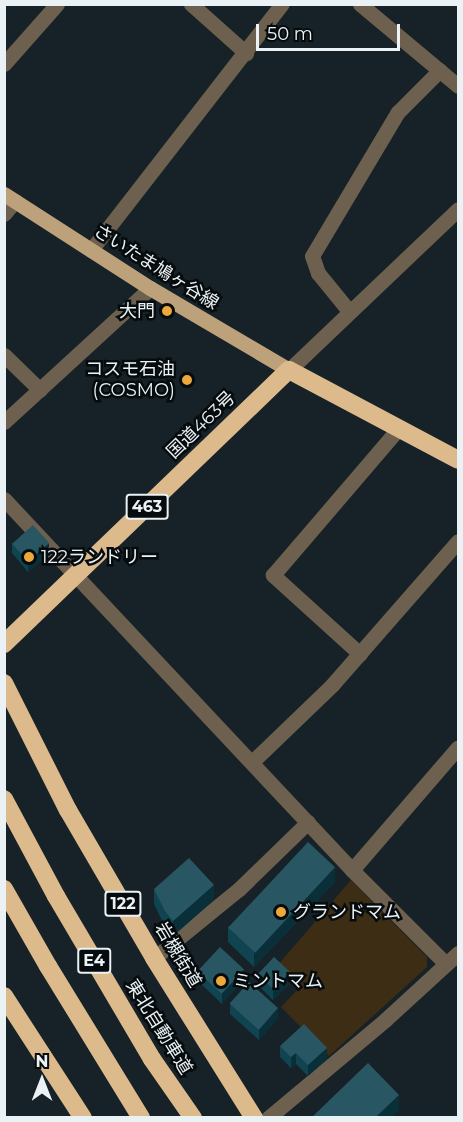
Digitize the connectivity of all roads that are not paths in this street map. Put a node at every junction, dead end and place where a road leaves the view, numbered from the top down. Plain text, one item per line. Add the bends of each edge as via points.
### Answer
1 (57, 4) edge
2 (191, 4) edge
3 (282, 4) edge
4 (360, 4) edge
5 (246, 53) junction
6 (4, 64) edge
7 (440, 70) junction
8 (459, 86) edge
9 (10, 198) edge
10 (459, 208) edge
11 (4, 214) edge
12 (91, 250) junction
13 (150, 288) junction
14 (349, 311) junction
15 (4, 355) edge
16 (289, 370) junction
17 (40, 390) junction
18 (4, 422) edge
19 (398, 429) junction
20 (459, 460) edge
21 (4, 499) edge
22 (459, 541) edge
23 (78, 574) junction
24 (4, 644) edge
25 (360, 654) junction
26 (4, 683) edge
27 (459, 747) edge
28 (252, 762) junction
29 (4, 799) edge
30 (308, 822) junction
31 (352, 870) junction
32 (4, 889) edge
33 (459, 953) edge
34 (154, 958) junction
35 (446, 964) junction
36 (4, 996) edge
37 (83, 1118) edge
38 (141, 1118) edge
39 (193, 1118) edge
40 (254, 1118) edge
41 (268, 1118) edge

1 - 6 street
2 - 5 street
3 - 5 street
4 - 7 street
5 - 12 street
7 - 8 street
7 - 14 street via 398,112 312,256 318,273
9 - 11 street
9 - 12 main road, さいたま鳩ヶ谷線
10 - 14 street
12 - 13 main road, さいたま鳩ヶ谷線
13 - 16 main road, さいたま鳩ヶ谷線
13 - 17 street
14 - 16 street
15 - 17 street
16 - 19 highway
16 - 23 highway, 国道463号 / 463
17 - 18 street
19 - 20 highway
19 - 25 street via 273,575
21 - 23 street
22 - 25 street
23 - 24 highway, 国道463号 / 463
23 - 28 street
25 - 28 street
26 - 34 highway, 岩槻街道 / 122 via 68,810
27 - 31 street
28 - 30 street
29 - 39 highway, 東北自動車道 / E4 via 152,1059
30 - 31 street
30 - 34 street via 239,889
31 - 35 street
32 - 38 highway, E4
33 - 35 street
34 - 40 highway, 岩槻街道 / 122
35 - 41 street
36 - 37 highway

